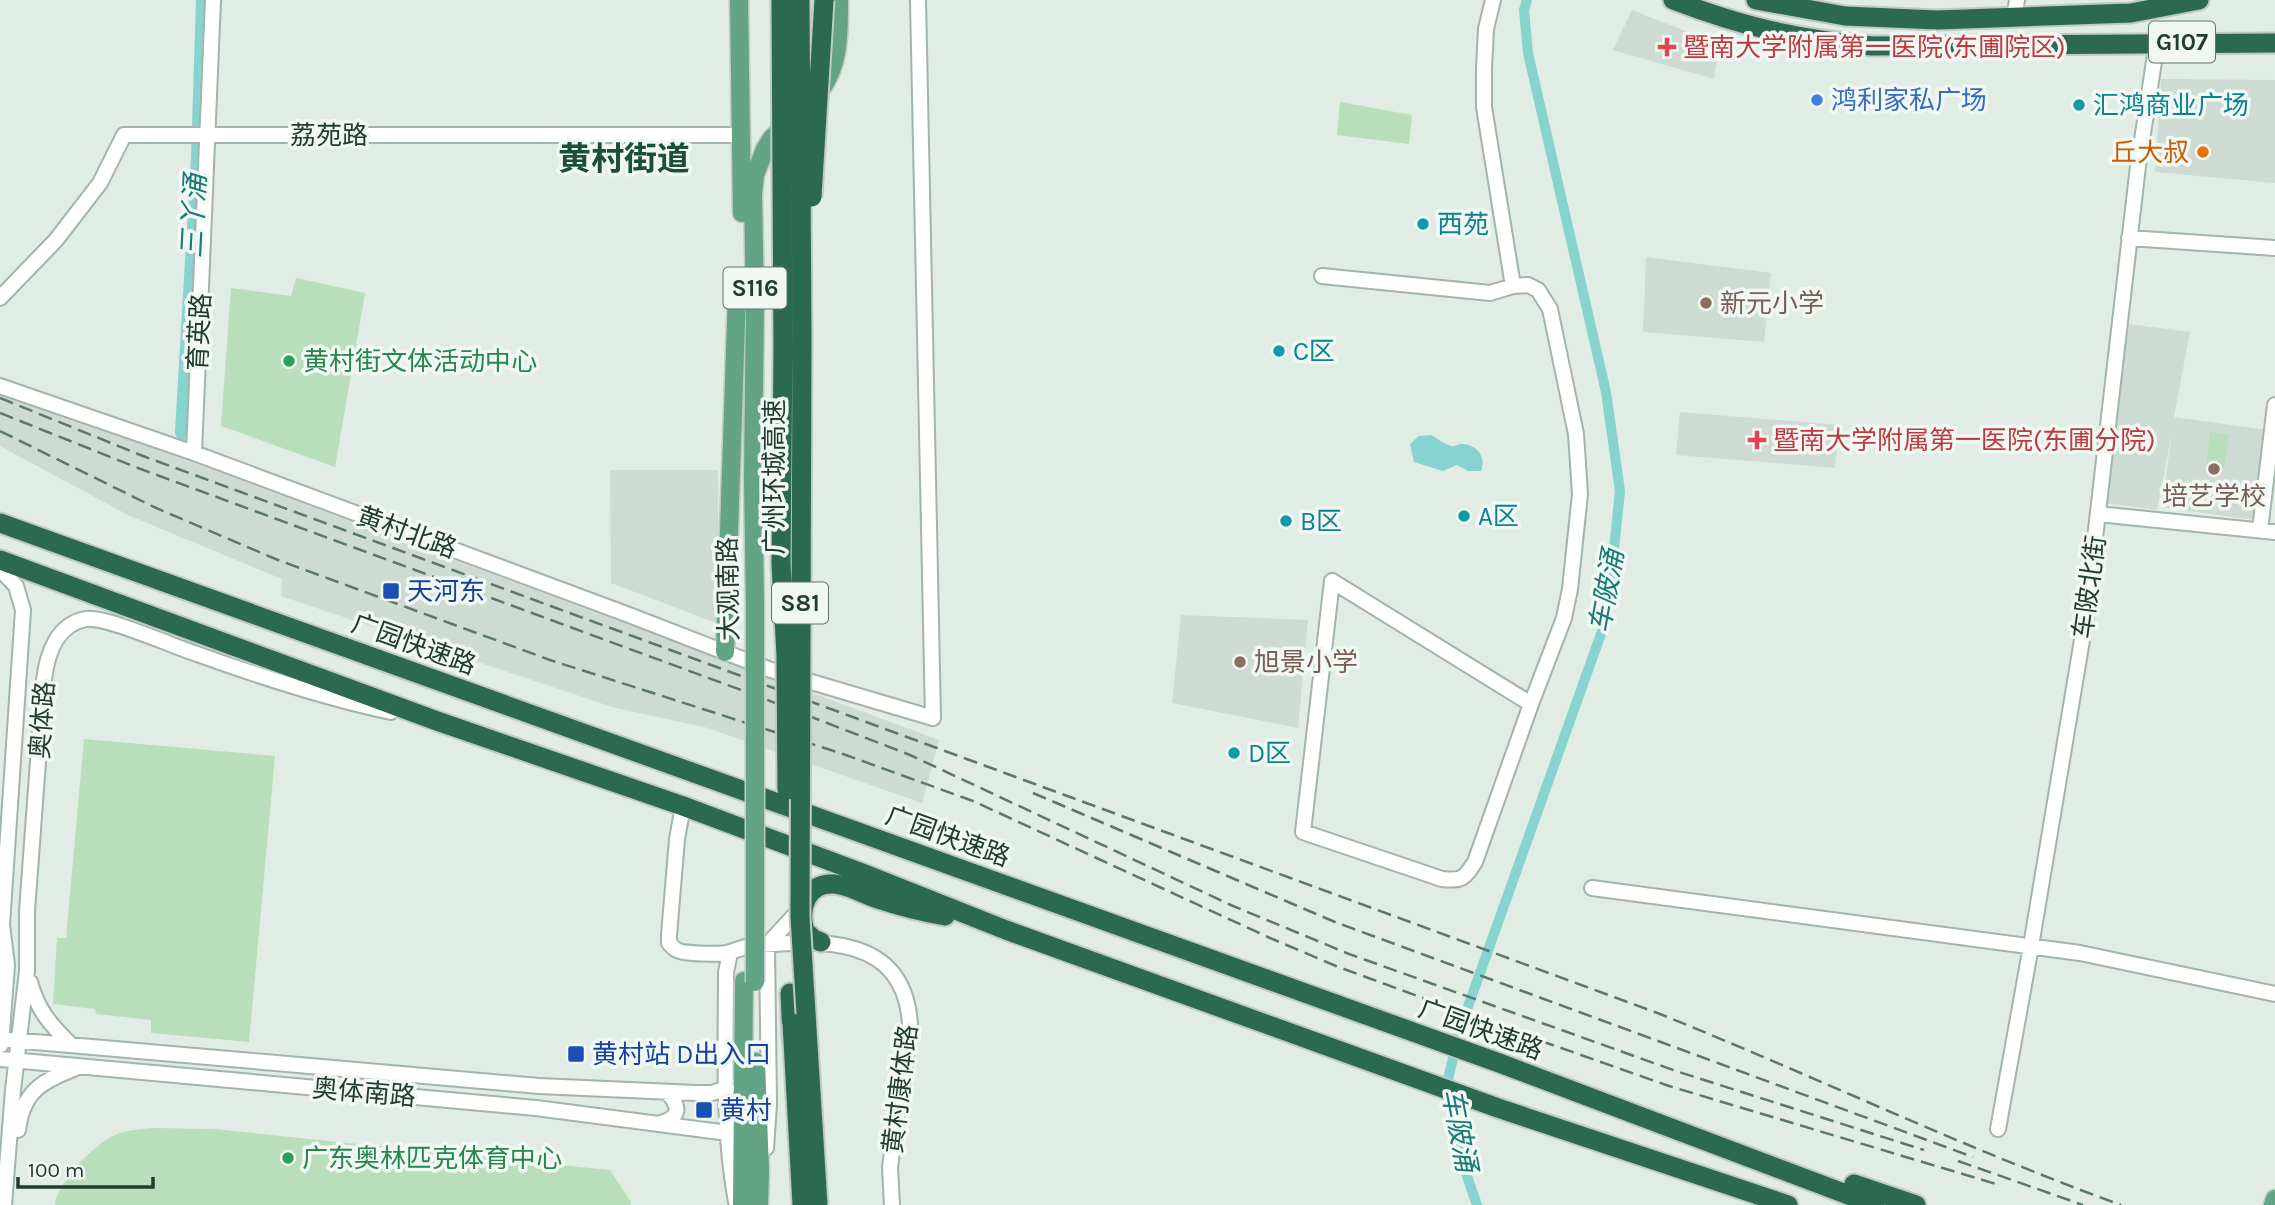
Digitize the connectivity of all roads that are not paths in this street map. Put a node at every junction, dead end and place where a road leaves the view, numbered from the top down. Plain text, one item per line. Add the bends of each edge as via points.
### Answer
1 (213, 0) edge
2 (739, 0) edge
3 (773, 0) edge
4 (781, 0) edge
5 (800, 0) edge
6 (824, 0) edge
7 (839, 0) edge
8 (918, 0) edge
9 (1493, 0) edge
10 (1673, 0) edge
11 (1756, 0) edge
12 (2199, 0) edge
13 (2138, 6) edge
14 (2016, 9) edge
15 (2157, 42) junction
16 (2275, 43) edge
17 (740, 54) junction
18 (783, 100) junction
19 (209, 135) junction
20 (740, 135) junction
21 (769, 143) junction
22 (2129, 238) junction
23 (2275, 248) edge
24 (1322, 276) dead end
25 (744, 281) junction
26 (1513, 286) junction
27 (0, 298) edge
28 (802, 299) junction
29 (0, 386) edge
30 (2275, 405) edge
31 (194, 453) junction
32 (2098, 514) junction
33 (0, 523) edge
34 (2267, 531) edge
35 (0, 560) edge
36 (0, 569) edge
37 (750, 605) junction
38 (725, 652) junction
39 (1531, 704) junction
40 (437, 721) junction
41 (683, 806) junction
42 (6, 848) junction
43 (32, 850) junction
44 (1592, 888) dead end
45 (801, 912) junction
46 (1006, 930) junction
47 (821, 942) junction
48 (767, 945) junction
49 (2031, 946) junction
50 (730, 953) junction
51 (7, 965) junction
52 (27, 971) junction
53 (0, 979) edge
54 (750, 981) junction
55 (790, 993) junction
56 (2275, 995) edge
57 (1, 1039) edge
58 (19, 1040) junction
59 (70, 1044) junction
60 (110, 1048) junction
61 (0, 1059) edge
62 (17, 1060) junction
63 (82, 1066) junction
64 (105, 1069) junction
65 (727, 1087) junction
66 (667, 1092) junction
67 (661, 1123) junction
68 (1676, 1128) junction
69 (1998, 1129) dead end
70 (728, 1133) junction
71 (9, 1157) junction
72 (2275, 1199) edge
73 (1770, 1202) edge
74 (4, 1205) edge
75 (739, 1205) edge
76 (760, 1205) edge
77 (797, 1205) edge
78 (802, 1205) edge
79 (818, 1205) edge
80 (825, 1205) edge
81 (892, 1205) edge
82 (1788, 1205) edge
83 (1875, 1205) edge
84 (1916, 1205) edge
85 (2273, 1205) edge

1 - 19 street, 育英路
2 - 17 main road, 大观南路 / S116
3 - 18 highway, bridge
4 - 18 highway, 广州环城高速 / S81, bridge
5 - 28 highway, 广州环城高速 / S81, bridge
6 - 28 highway, bridge
7 - 21 main road, 大观南路 / S116 via 838,45 824,87
8 - 38 street, 黄村北路 via 933,718
9 - 26 street via 1486,29 1484,107
10 - 15 highway, G107 via 1753,28 1851,44
11 - 14 highway, G107 via 1867,18
12 - 13 highway, G107
13 - 14 highway, G107
15 - 16 highway, G107
15 - 22 street, 车陂北街
17 - 20 main road, 大观南路 / S116
17 - 21 main road via 747,137 754,145
18 - 55 highway, 广州环城高速 / S81, bridge via 781,564
19 - 20 street, 荔苑路
19 - 27 street, 荔苑路 via 124,135 100,183 56,240
19 - 31 street, 育英路
20 - 25 main road, 大观南路 / S116
21 - 37 main road, 大观南路 / S116 via 755,175 753,195
22 - 23 street
22 - 32 street, 车陂北街
24 - 26 street via 1490,293
25 - 37 main road, 大观南路 / S116 via 742,477
25 - 38 main road via 737,292
26 - 39 street via 1538,290 1550,309 1576,434 1580,494 1564,618
28 - 45 highway, 广州环城高速 / S81, bridge
29 - 31 street, 黄村北路
30 - 34 street
31 - 38 street, 黄村北路
32 - 34 street
32 - 49 street, 车陂北街 via 2086,616
33 - 68 highway, 广园快速路
35 - 40 highway
36 - 42 street, 奥体路 via 16,586 23,610
37 - 54 main road, 大观南路 / S116, bridge
39 - 39 street via 1475,862 1458,880 1442,879 1303,832 1332,581
40 - 41 highway
40 - 43 street, 奥体路 via 314,693 113,624 83,620 62,632 46,664
41 - 46 highway
41 - 50 street, 黄村康体路 via 669,943 684,953
42 - 43 street via 18,858
42 - 51 street, 奥体路 via 2,925
43 - 52 street, 奥体路
44 - 49 street
45 - 46 highway via 815,890 833,884 892,904
45 - 47 highway via 805,931
45 - 48 street
45 - 79 highway, 广州环城高速 / S81, bridge
45 - 80 highway, bridge
46 - 73 highway
47 - 48 street, 黄村康体路
47 - 81 street, 黄村康体路 via 846,945 889,967 899,980 909,1010 890,1167
48 - 50 street, 黄村康体路
48 - 76 street via 769,1105
49 - 56 street
49 - 69 street, 车陂北街
50 - 65 street via 726,972
51 - 53 street
51 - 57 street, 奥体路
52 - 58 street, 奥体路
52 - 59 street via 41,1012
54 - 75 main road, 大观南路 / S116
54 - 76 main road, 大观南路 / S116
55 - 77 highway, bridge
55 - 78 highway, 广州环城高速 / S81, bridge
57 - 58 street, 奥体南路
57 - 61 street, 奥体路
58 - 59 street, 奥体南路
58 - 62 street, 奥体路
59 - 60 street, 奥体南路
60 - 64 street via 101,1056
60 - 66 street, 奥体南路 via 539,1086
61 - 62 street, 奥体南路
62 - 63 street, 奥体南路
62 - 71 street, 奥体路
63 - 64 street, 奥体南路
63 - 71 street via 47,1080 32,1093 23,1107 17,1142
64 - 67 street, 奥体南路
65 - 66 street, 奥体南路 via 712,1093
65 - 70 street
66 - 67 street via 676,1115
67 - 70 street, 奥体南路
68 - 83 highway, 广园快速路
68 - 84 highway
70 - 75 street
71 - 74 street, 奥体路
72 - 85 main road
73 - 82 highway

